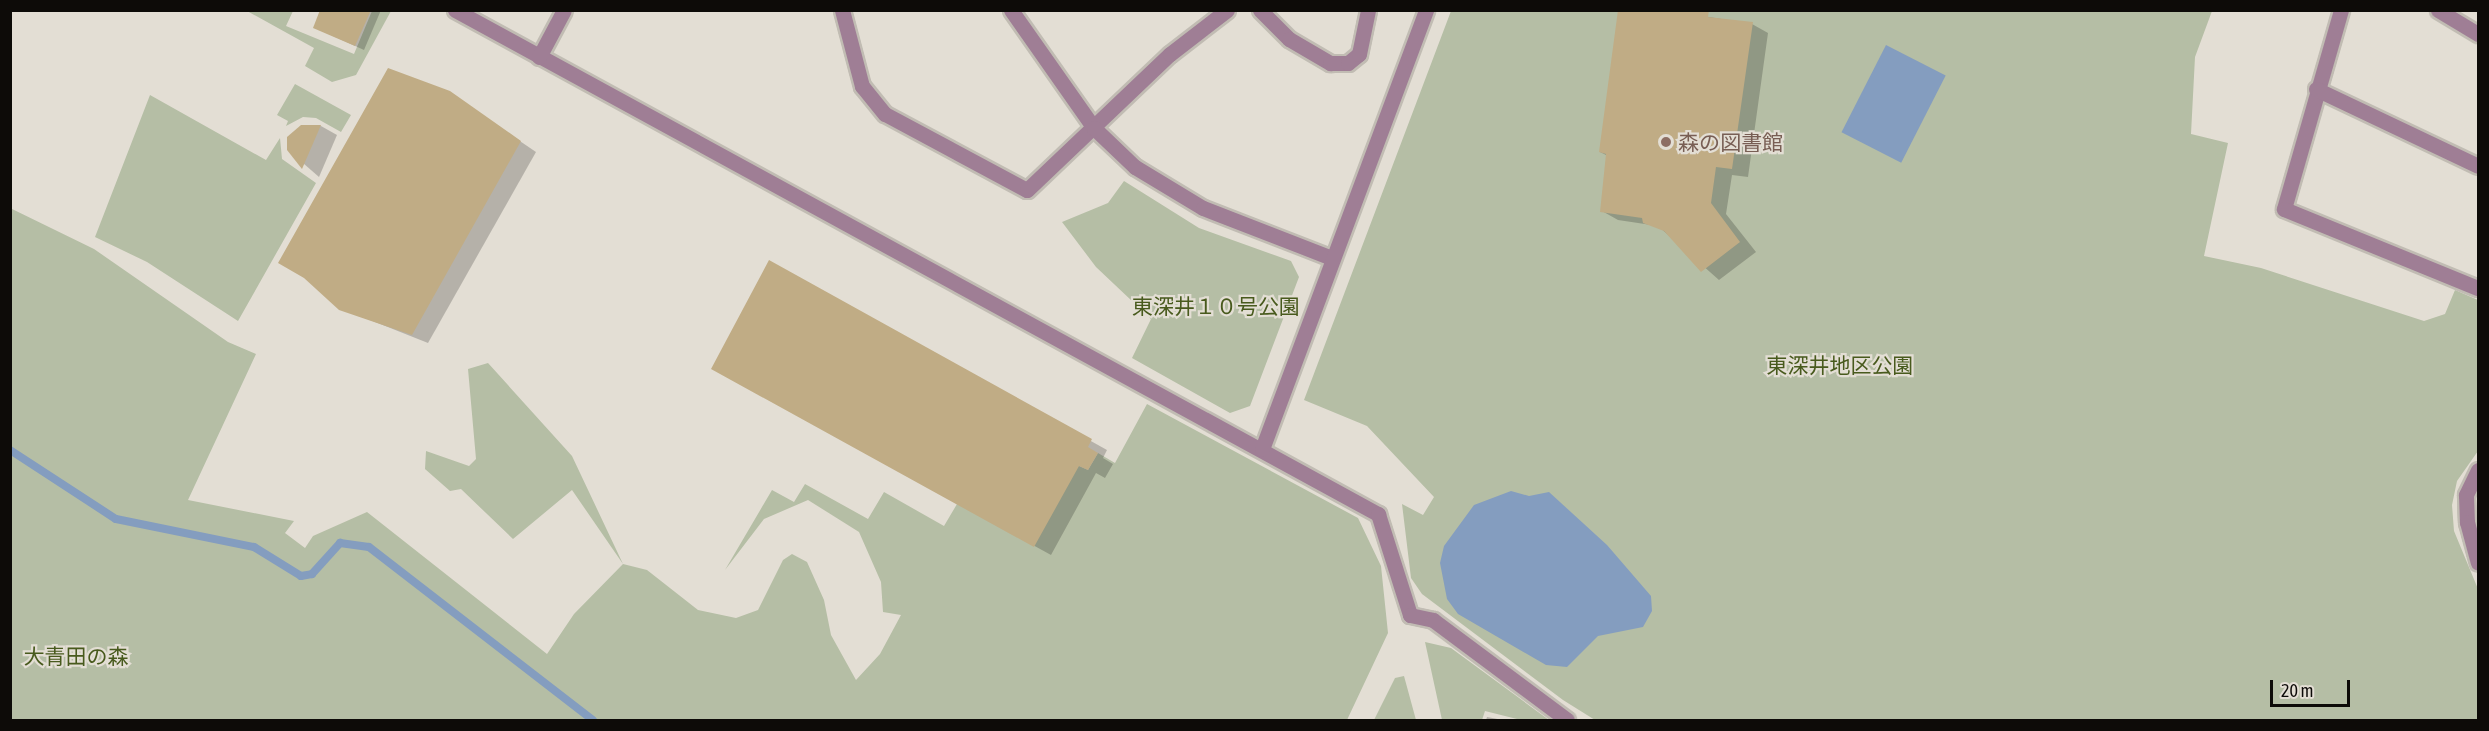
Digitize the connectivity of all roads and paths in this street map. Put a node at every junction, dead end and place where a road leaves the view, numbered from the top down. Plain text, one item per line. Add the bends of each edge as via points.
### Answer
1 (564, 10) edge
2 (842, 10) edge
3 (1011, 10) edge
4 (1227, 10) edge
5 (1260, 10) edge
6 (1368, 10) edge
7 (1426, 10) edge
8 (2341, 10) edge
9 (2438, 10) edge
10 (456, 11) edge
11 (2478, 34) edge
12 (538, 57) junction
13 (2316, 89) junction
14 (1094, 128) junction
15 (2478, 166) edge
16 (1332, 258) junction
17 (2478, 288) edge
18 (1262, 449) junction
19 (2478, 470) edge
20 (2478, 563) edge
21 (1566, 720) edge

1 - 12 street
2 - 14 street via 862,86 885,114 986,171 1027,190
3 - 14 street
4 - 14 street via 1170,54
5 - 6 street via 1289,39 1330,63 1348,63 1359,54
7 - 16 street
8 - 13 street
9 - 11 street
10 - 12 street
12 - 18 street
13 - 15 street
13 - 17 street via 2284,209
14 - 16 street via 1167,190
16 - 18 street
18 - 21 street via 1378,514 1410,615 1433,620
19 - 20 street via 2466,495 2467,522

